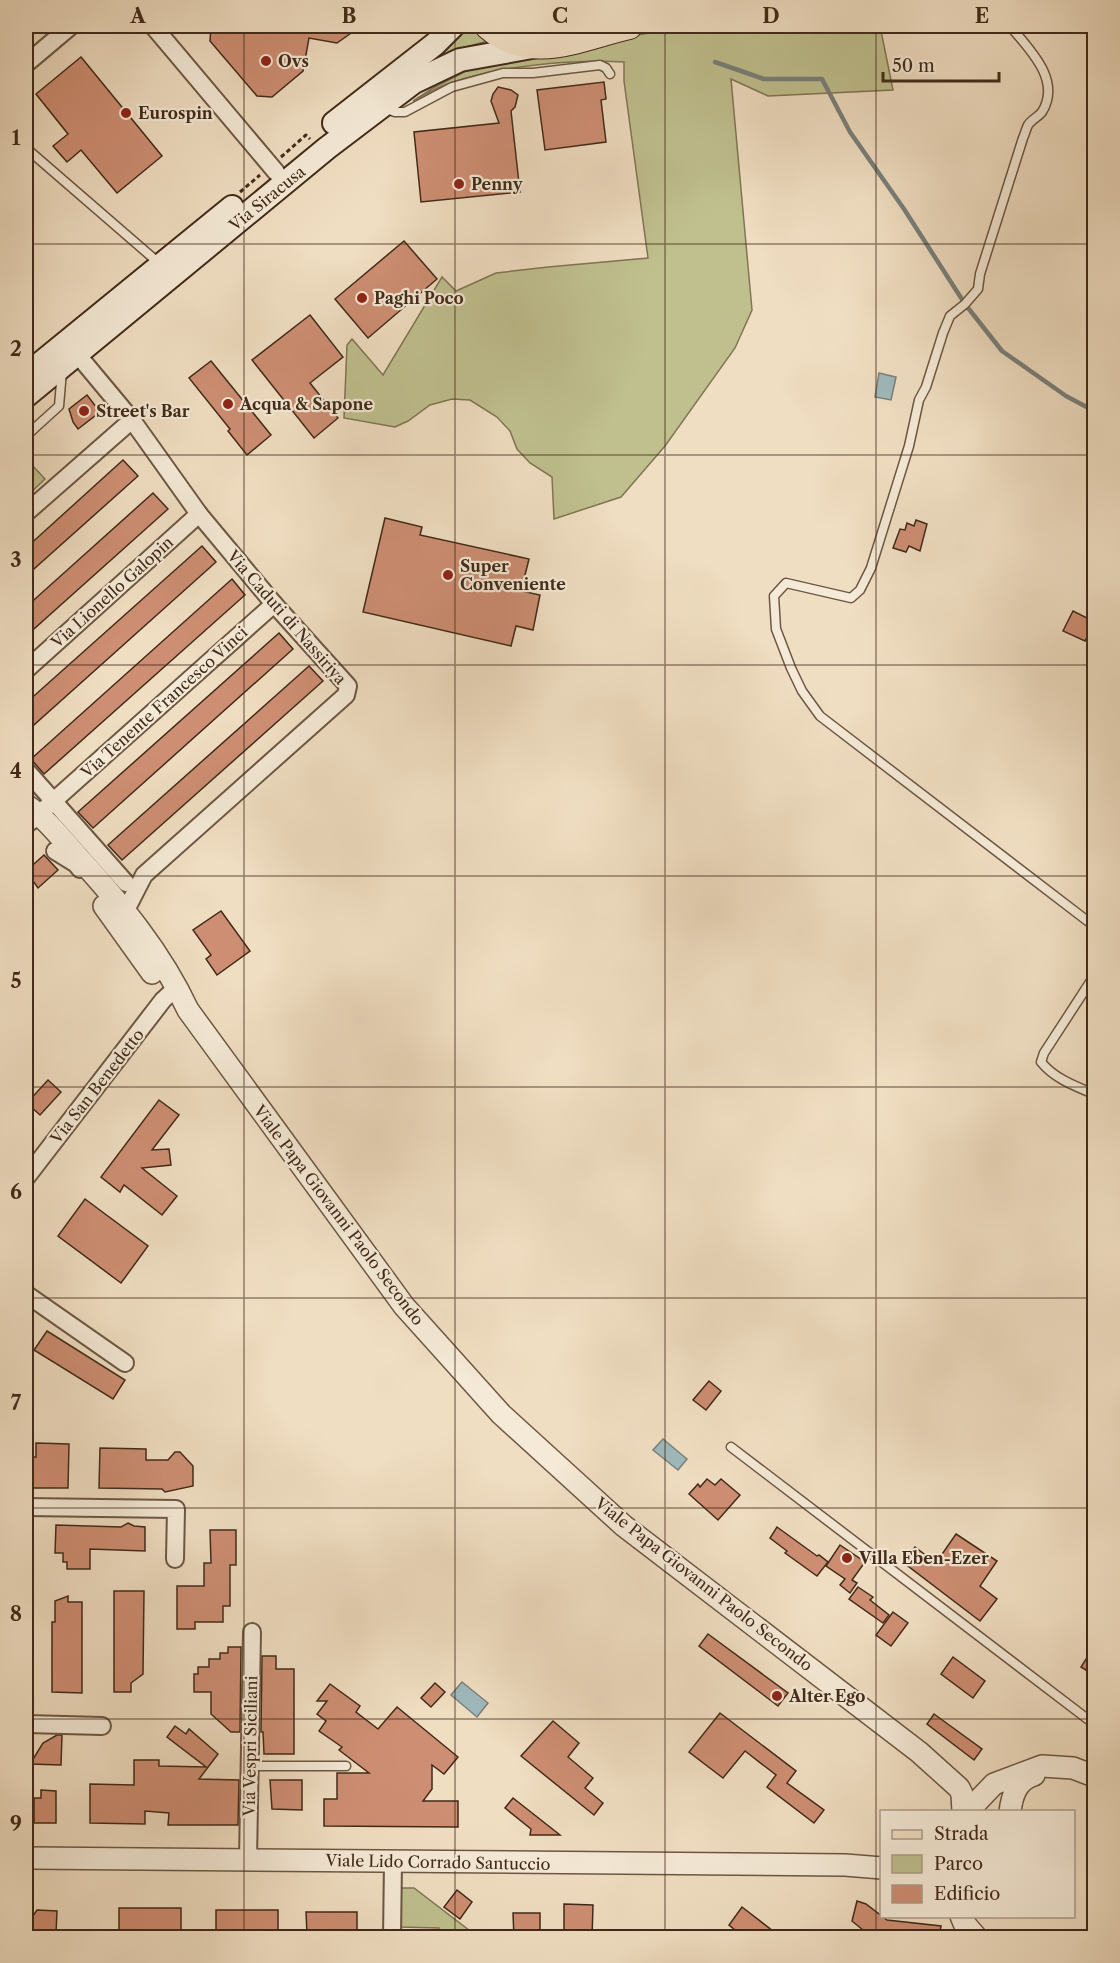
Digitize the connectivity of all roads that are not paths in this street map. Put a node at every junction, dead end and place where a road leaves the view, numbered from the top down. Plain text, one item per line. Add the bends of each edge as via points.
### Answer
1 (71, 26) edge
2 (153, 26) edge
3 (453, 26) edge
4 (488, 26) edge
5 (589, 26) edge
6 (628, 26) edge
7 (1010, 26) edge
8 (569, 41) junction
9 (532, 47) junction
10 (26, 64) edge
11 (610, 74) dead end
12 (381, 106) junction
13 (26, 148) edge
14 (276, 172) junction
15 (160, 265) junction
16 (70, 360) junction
17 (26, 375) edge
18 (26, 396) edge
19 (132, 420) junction
20 (26, 436) edge
21 (26, 513) edge
22 (199, 514) junction
23 (274, 604) junction
24 (26, 670) edge
25 (26, 770) edge
26 (35, 811) edge
27 (55, 851) junction
28 (118, 896) junction
29 (1095, 926) edge
30 (140, 956) junction
31 (1095, 976) edge
32 (172, 991) junction
33 (1095, 1094) edge
34 (26, 1178) edge
35 (26, 1294) edge
36 (124, 1363) dead end
37 (731, 1447) dead end
38 (26, 1507) edge
39 (863, 1547) junction
40 (176, 1559) dead end
41 (252, 1632) dead end
42 (1095, 1718) edge
43 (26, 1724) edge
44 (1095, 1724) edge
45 (102, 1726) dead end
46 (919, 1752) junction
47 (250, 1766) junction
48 (346, 1766) dead end
49 (1093, 1774) edge
50 (987, 1786) junction
51 (1007, 1809) edge
52 (968, 1810) edge
53 (27, 1860) edge
54 (248, 1860) junction
55 (393, 1862) junction
56 (880, 1862) edge
57 (845, 1865) junction
58 (880, 1868) edge
59 (962, 1918) edge
60 (972, 1918) edge
61 (392, 1938) edge
62 (977, 1938) edge
63 (987, 1938) edge

1 - 10 street
2 - 14 street
3 - 14 main road, Via Siracusa
4 - 9 main road via 509,40
5 - 8 main road
6 - 8 main road
7 - 29 lane via 1045,71 1047,97 1041,113 1028,124 978,289 950,316 943,333 919,400 909,446 871,568 860,590 851,598 786,583 774,596 776,629 802,691 820,716
8 - 9 main road
9 - 12 main road, Via Siracusa via 460,60 414,82
11 - 12 lane via 600,65 503,73 452,87 405,112
12 - 16 main road, Via Siracusa
13 - 15 lane
14 - 15 main road, Via Siracusa
15 - 17 main road, Via Siracusa
16 - 18 main road, Via Siracusa
16 - 19 street, Via Caduti di Nassiriya
16 - 20 lane via 59,406
19 - 21 street
19 - 22 street, Via Caduti di Nassiriya
22 - 23 street, Via Caduti di Nassiriya
22 - 24 street, Via Lionello Galopin
23 - 26 street, Via Tenente Francesco Vinci
23 - 28 street, Via Caduti di Nassiriya via 348,686 346,695
25 - 26 street
26 - 27 street via 35,829
26 - 28 street
27 - 28 street via 76,864 102,894
27 - 30 street via 102,904
28 - 30 street via 117,911 134,934
28 - 32 street
30 - 32 street
31 - 33 lane via 1041,1062 1065,1082
32 - 34 street, Via San Benedetto
32 - 46 street, Viale Papa Giovanni Paolo Secondo via 404,1306 501,1414 624,1526
35 - 36 street
37 - 39 lane
38 - 40 street via 176,1509
39 - 42 lane via 865,1543
39 - 44 lane
41 - 47 street, Via Vespri Siciliani
43 - 45 street
46 - 50 street via 967,1781
46 - 52 street via 959,1788
47 - 48 lane
47 - 54 street, Via Vespri Siciliani
49 - 50 street via 1064,1766 1042,1766
49 - 51 street via 1030,1776 1016,1788
50 - 51 street
50 - 52 street
51 - 52 street via 994,1800 983,1801
53 - 54 street, Viale Lido Corrado Santuccio
54 - 55 street, Viale Lido Corrado Santuccio
55 - 57 street, Viale Lido Corrado Santuccio
55 - 61 street
56 - 57 street
57 - 58 street
59 - 62 street
60 - 63 street

